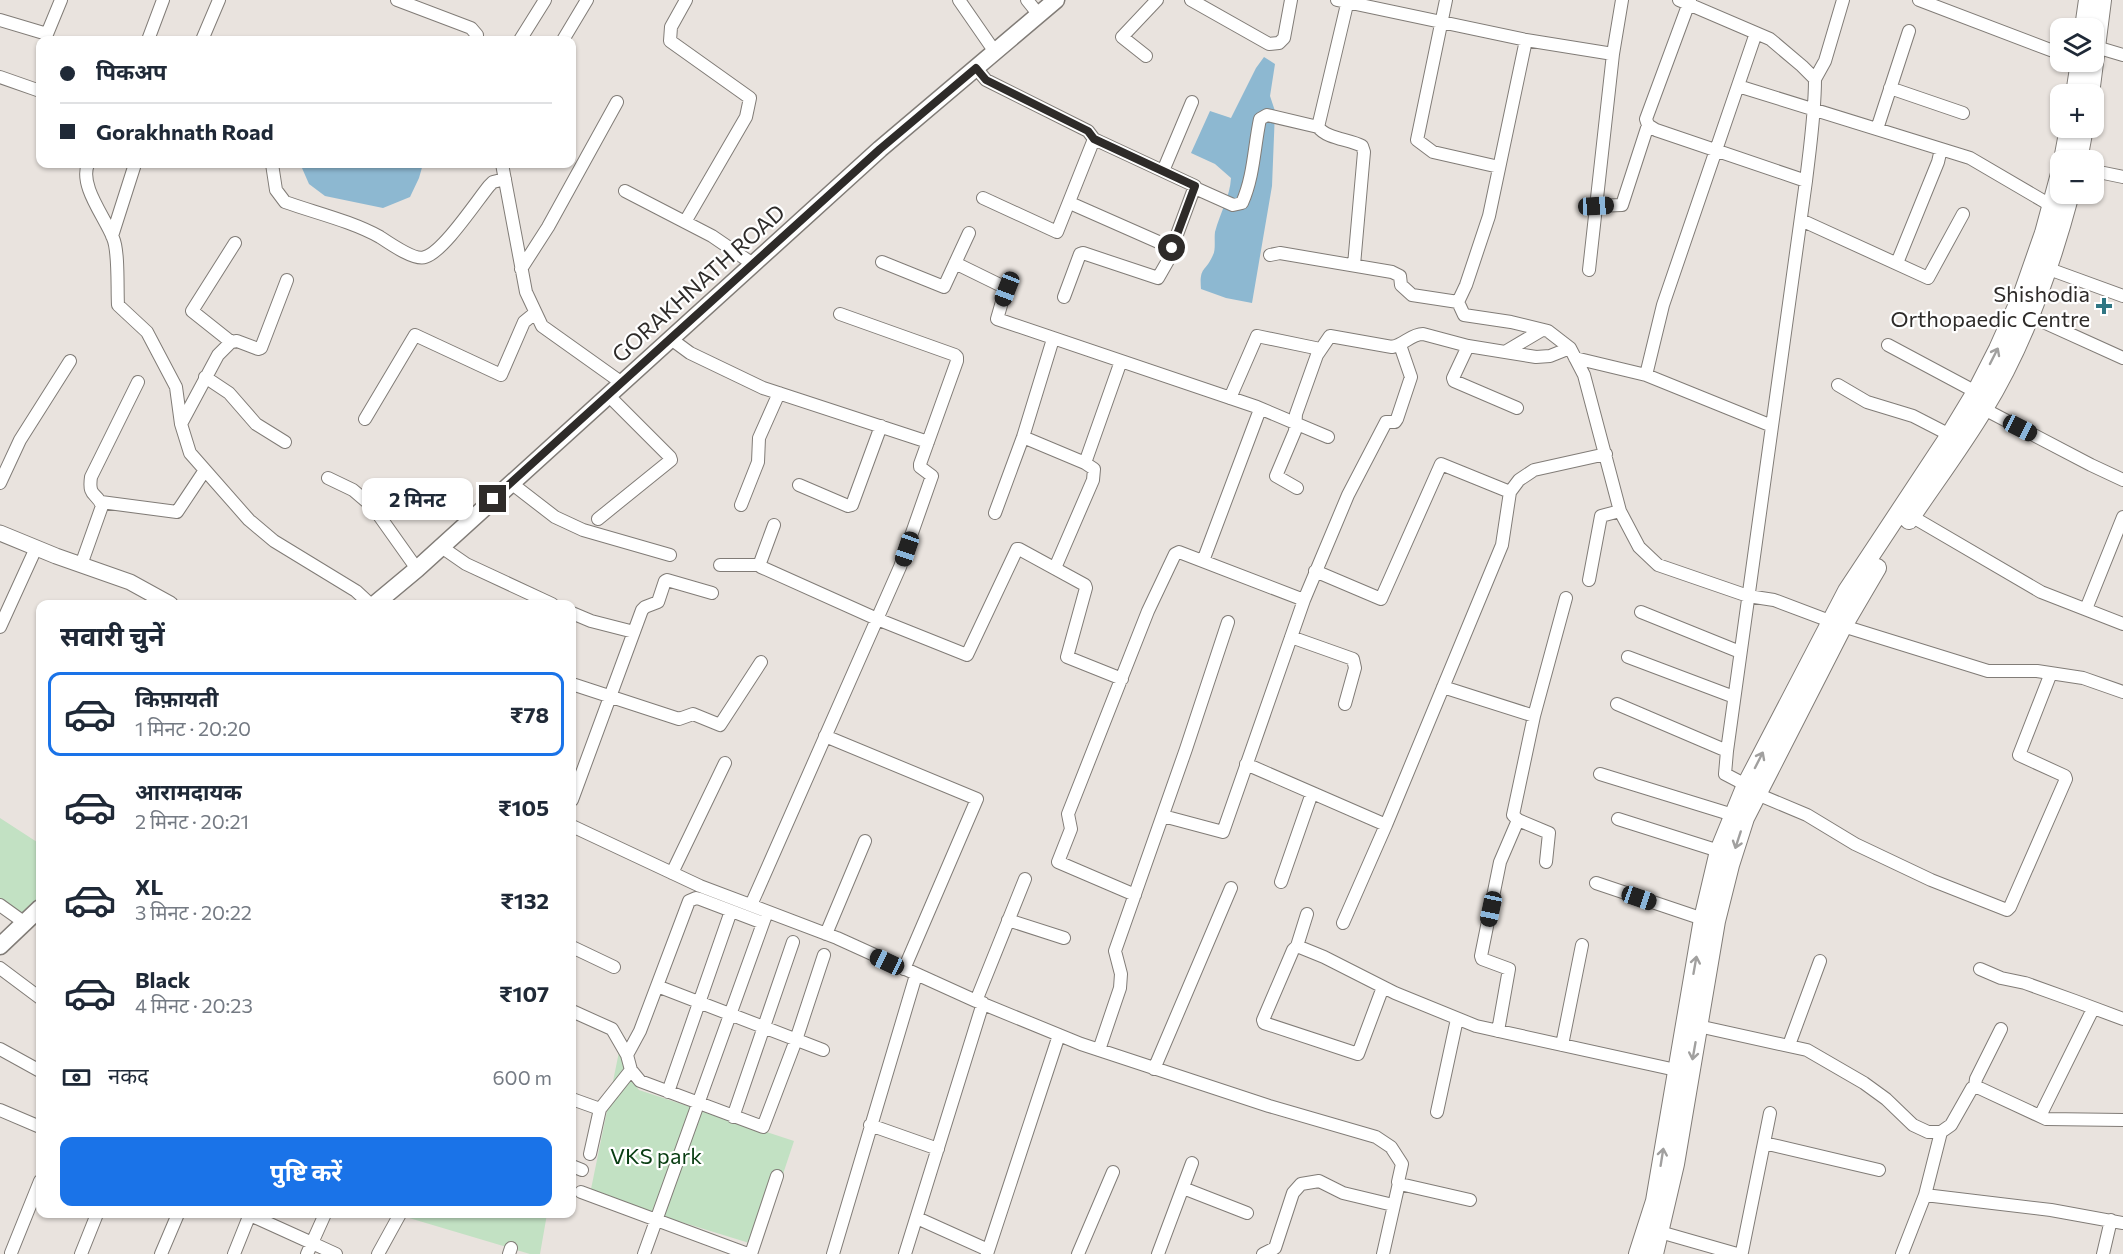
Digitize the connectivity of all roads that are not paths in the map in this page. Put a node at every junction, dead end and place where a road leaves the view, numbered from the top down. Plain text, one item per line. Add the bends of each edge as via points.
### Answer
1 (61, 0) edge
2 (163, 0) edge
3 (219, 0) edge
4 (397, 0) edge
5 (545, 0) edge
6 (587, 0) edge
7 (686, 0) edge
8 (959, 0) edge
9 (1027, 0) edge
10 (1056, 0) edge
11 (1157, 0) edge
12 (1191, 0) edge
13 (1291, 0) edge
14 (1446, 0) edge
15 (1622, 0) edge
16 (1843, 0) edge
17 (1921, 0) edge
18 (2088, 0) edge
19 (2102, 0) edge
20 (1344, 1) edge
21 (1685, 1) edge
22 (1038, 15) junction
23 (2085, 18) edge
24 (2100, 18) edge
25 (0, 20) edge
26 (1440, 22) junction
27 (1909, 31) dead end
28 (1756, 33) junction
29 (150, 36) edge
30 (204, 36) edge
31 (476, 36) edge
32 (522, 36) edge
33 (565, 36) edge
34 (1526, 40) junction
35 (2104, 49) edge
36 (2050, 50) edge
37 (995, 52) junction
38 (1612, 54) junction
39 (2123, 55) edge
40 (1146, 56) dead end
41 (976, 68) junction
42 (0, 77) edge
43 (1815, 79) junction
44 (1738, 86) junction
45 (1890, 88) junction
46 (36, 90) edge
47 (617, 102) dead end
48 (1192, 102) dead end
49 (1815, 111) junction
50 (1963, 113) dead end
51 (1648, 125) junction
52 (1318, 127) junction
53 (1877, 129) junction
54 (1094, 139) junction
55 (1941, 149) junction
56 (1716, 150) junction
57 (1499, 167) junction
58 (87, 168) edge
59 (134, 168) edge
60 (273, 168) edge
61 (503, 168) edge
62 (1162, 171) junction
63 (2104, 173) edge
64 (2123, 177) edge
65 (505, 179) junction
66 (1806, 182) junction
67 (1195, 188) junction
68 (625, 191) dead end
69 (983, 198) dead end
70 (1070, 203) junction
71 (2067, 204) edge
72 (1596, 206) junction
73 (2052, 206) joint
74 (1963, 214) dead end
75 (1801, 220) junction
76 (685, 222) junction
77 (969, 233) dead end
78 (112, 236) junction
79 (235, 243) dead end
80 (1172, 248) junction
81 (1270, 255) dead end
82 (882, 262) dead end
83 (955, 263) junction
84 (1897, 263) junction
85 (753, 264) junction
86 (1354, 266) junction
87 (521, 269) junction
88 (2049, 269) junction
89 (1589, 270) dead end
90 (286, 280) dead end
91 (2123, 296) edge
92 (1064, 297) dead end
93 (1458, 302) junction
94 (535, 313) junction
95 (840, 314) dead end
96 (2030, 316) junction
97 (1542, 330) junction
98 (671, 339) junction
99 (1053, 339) junction
100 (231, 342) junction
101 (1400, 345) junction
102 (1888, 345) dead end
103 (1468, 346) junction
104 (1320, 349) junction
105 (1506, 352) junction
106 (1572, 353) junction
107 (2123, 358) edge
108 (69, 361) dead end
109 (1121, 361) junction
110 (1646, 375) junction
111 (205, 377) junction
112 (138, 382) dead end
113 (622, 383) junction
114 (1838, 385) dead end
115 (1976, 392) junction
116 (779, 393) junction
117 (608, 395) junction
118 (1230, 398) junction
119 (1257, 407) junction
120 (1516, 408) dead end
121 (1984, 409) junction
122 (365, 420) dead end
123 (1296, 422) junction
124 (181, 424) junction
125 (880, 426) junction
126 (1772, 426) junction
127 (1950, 435) junction
128 (1023, 436) junction
129 (1328, 437) dead end
130 (285, 442) dead end
131 (928, 442) junction
132 (1606, 454) junction
133 (1085, 463) junction
134 (205, 470) junction
135 (328, 478) dead end
136 (2123, 480) edge
137 (0, 483) edge
138 (511, 483) junction
139 (799, 485) dead end
140 (1297, 488) dead end
141 (1510, 492) junction
142 (101, 502) junction
143 (741, 505) dead end
144 (1620, 511) junction
145 (995, 513) dead end
146 (1911, 516) junction
147 (2123, 517) edge
148 (598, 519) dead end
149 (774, 525) dead end
150 (0, 533) edge
151 (440, 546) junction
152 (36, 548) junction
153 (670, 555) dead end
154 (1203, 561) junction
155 (81, 565) junction
156 (720, 565) dead end
157 (759, 565) junction
158 (1055, 568) junction
159 (417, 569) junction
160 (1315, 571) junction
161 (1589, 580) dead end
162 (712, 593) dead end
163 (1748, 596) junction
164 (1566, 598) dead end
165 (163, 600) edge
166 (373, 600) edge
167 (382, 600) edge
168 (543, 600) edge
169 (1304, 600) junction
170 (2086, 609) junction
171 (1641, 612) dead end
172 (576, 615) edge
173 (877, 619) junction
174 (1228, 622) dead end
175 (1837, 624) junction
176 (2123, 624) edge
177 (0, 625) edge
178 (634, 632) junction
179 (1291, 637) junction
180 (1740, 652) junction
181 (1628, 657) dead end
182 (761, 662) dead end
183 (2050, 673) junction
184 (1122, 680) junction
185 (576, 685) edge
186 (1443, 687) junction
187 (2123, 692) edge
188 (1734, 697) junction
189 (610, 698) junction
190 (1345, 704) dead end
191 (1617, 704) dead end
192 (1534, 716) junction
193 (825, 736) junction
194 (1727, 751) junction
195 (725, 763) dead end
196 (1246, 764) junction
197 (1600, 774) dead end
198 (576, 789) edge
199 (1752, 790) junction
200 (1312, 793) junction
201 (1733, 815) junction
202 (1163, 816) junction
203 (1618, 819) dead end
204 (1518, 820) junction
205 (1386, 825) junction
206 (576, 828) edge
207 (865, 841) dead end
208 (1719, 851) junction
209 (1546, 862) dead end
210 (672, 873) junction
211 (1024, 879) dead end
212 (1281, 882) dead end
213 (1596, 883) dead end
214 (1231, 888) dead end
215 (1135, 895) junction
216 (0, 905) edge
217 (751, 905) junction
218 (731, 911) junction
219 (36, 912) edge
220 (1307, 914) dead end
221 (765, 917) junction
222 (1703, 919) junction
223 (1008, 920) junction
224 (25, 922) junction
225 (1343, 923) dead end
226 (826, 934) junction
227 (1064, 938) dead end
228 (793, 942) dead end
229 (1581, 945) dead end
230 (0, 946) edge
231 (1297, 946) junction
232 (576, 949) edge
233 (824, 955) dead end
234 (1820, 961) dead end
235 (614, 967) dead end
236 (0, 968) edge
237 (904, 969) junction
238 (1980, 969) dead end
239 (916, 975) junction
240 (657, 986) junction
241 (1383, 987) junction
242 (36, 995) edge
243 (699, 1002) junction
244 (980, 1002) junction
245 (2093, 1009) junction
246 (576, 1013) edge
247 (730, 1014) junction
248 (1457, 1018) junction
249 (2123, 1019) edge
250 (1698, 1026) junction
251 (764, 1028) junction
252 (2001, 1029) dead end
253 (1498, 1031) junction
254 (1059, 1035) junction
255 (796, 1040) junction
256 (1562, 1045) junction
257 (1789, 1045) junction
258 (0, 1049) edge
259 (823, 1050) dead end
260 (1099, 1050) junction
261 (627, 1055) junction
262 (36, 1069) edge
263 (1154, 1069) junction
264 (631, 1070) junction
265 (1676, 1070) junction
266 (1975, 1086) junction
267 (668, 1092) junction
268 (576, 1100) edge
269 (698, 1103) junction
270 (600, 1109) junction
271 (0, 1110) edge
272 (1437, 1112) dead end
273 (1770, 1113) dead end
274 (2040, 1116) junction
275 (733, 1117) junction
276 (2123, 1120) edge
277 (36, 1125) edge
278 (870, 1125) junction
279 (1941, 1132) junction
280 (1764, 1143) junction
281 (939, 1149) junction
282 (590, 1154) dead end
283 (1192, 1163) dead end
284 (1879, 1170) dead end
285 (1113, 1172) dead end
286 (777, 1176) dead end
287 (1399, 1183) junction
288 (1183, 1188) junction
289 (36, 1191) edge
290 (581, 1192) dead end
291 (1925, 1195) junction
292 (1470, 1200) dead end
293 (1393, 1205) junction
294 (1247, 1213) dead end
295 (95, 1218) edge
296 (176, 1218) edge
297 (248, 1218) edge
298 (256, 1218) edge
299 (323, 1218) edge
300 (398, 1218) edge
301 (917, 1218) junction
302 (656, 1220) junction
303 (2117, 1221) edge
304 (1660, 1232) junction
305 (310, 1248) edge
306 (987, 1252) edge
307 (11, 1253) edge
308 (81, 1254) edge
309 (161, 1254) edge
310 (234, 1254) edge
311 (336, 1254) edge
312 (378, 1254) edge
313 (644, 1254) edge
314 (749, 1254) edge
315 (832, 1254) edge
316 (905, 1254) edge
317 (1078, 1254) edge
318 (1158, 1254) edge
319 (1263, 1254) edge
320 (1383, 1254) edge
321 (1638, 1254) edge
322 (1654, 1254) edge
323 (1902, 1254) edge
324 (2103, 1254) edge

1 - 25 street via 47,34
2 - 29 street
3 - 30 street
4 - 31 street via 471,28
5 - 32 street
6 - 33 street
7 - 76 street via 671,27 670,41 750,98 746,117
8 - 37 street
9 - 22 street
10 - 22 main road, GORAKHNATH ROAD
11 - 40 street via 1122,37
12 - 13 street via 1269,44 1284,38
14 - 26 street
15 - 38 street
16 - 43 street via 1825,61
17 - 36 street
18 - 23 main road
19 - 24 main road
20 - 26 street
20 - 52 street
21 - 28 street
21 - 51 street via 1646,119
22 - 37 main road, GORAKHNATH ROAD
26 - 34 street
26 - 57 street via 1417,141 1433,152
27 - 45 street
28 - 43 street via 1770,39
28 - 44 street
34 - 38 street
34 - 57 street
35 - 39 street
37 - 41 main road, GORAKHNATH ROAD
38 - 72 street
41 - 54 street via 986,80 1088,131
41 - 85 main road, GORAKHNATH ROAD
42 - 46 street
43 - 49 street
44 - 49 street
44 - 56 street
45 - 50 street
45 - 53 street
47 - 87 street
48 - 62 street
49 - 53 street
49 - 66 street
51 - 56 street
51 - 72 street via 1622,205
52 - 67 street via 1267,115 1260,119 1242,203 1233,205
52 - 86 street via 1322,132 1356,142 1364,152
53 - 55 street
54 - 62 street
54 - 70 street
55 - 73 street via 1970,158
55 - 84 street
56 - 66 street
56 - 110 street via 1663,305
57 - 93 street via 1488,216
58 - 78 street via 87,185
59 - 78 street
60 - 65 street via 276,190 285,202 375,235 421,258 448,238 493,182
61 - 65 street
62 - 67 street
63 - 64 street
65 - 87 street
66 - 75 street
67 - 80 street
68 - 76 street
69 - 70 street via 1057,232
70 - 80 street
71 - 88 main road
72 - 89 street
115 -> 73 main road via 2023,293
74 - 84 street via 1930,278
75 - 84 street
75 - 126 street
76 - 85 street
77 - 83 street
78 - 124 street via 118,305 147,332 176,387
79 - 100 street via 192,311
80 - 92 street via 1158,278 1080,254
81 - 86 street via 1280,253
82 - 83 street via 943,287
83 - 99 street via 1006,288 997,319
85 - 98 main road, GORAKHNATH ROAD
86 - 93 street via 1392,272 1400,276 1401,285 1412,295
87 - 94 street via 525,292
88 - 91 street
88 - 96 main road
90 - 100 street via 261,348
93 - 97 street via 1464,315
94 - 113 street via 542,327
94 - 122 street via 524,321 501,375 415,335
95 - 131 street via 957,357
96 - 107 street
96 - 121 main road
97 - 105 street
97 - 106 street
98 - 113 main road, GORAKHNATH ROAD
98 - 116 street via 690,353
99 - 109 street
99 - 128 street
100 - 111 street
101 - 103 street via 1419,334
101 - 104 street via 1392,347 1334,335
101 - 160 street via 1411,377 1397,419 1386,421
102 - 115 street
103 - 105 street
103 - 120 street via 1454,381
104 - 118 street via 1257,336
104 - 123 street
105 - 106 street via 1543,357
106 - 110 street
106 - 132 street via 1584,375
108 - 137 street via 20,440
109 - 118 street
109 - 133 street
110 - 126 street
111 - 124 street
111 - 130 street via 229,393 256,424
112 - 142 street via 91,477 94,497
113 - 117 main road, GORAKHNATH ROAD
114 - 127 street via 1867,402 1913,416
115 - 127 main road
116 - 125 street
116 - 143 street via 759,438 758,462
117 - 138 main road, GORAKHNATH ROAD
117 - 148 street via 671,460
118 - 119 street
119 - 123 street
119 - 154 street via 1259,412
121 - 136 street
121 - 146 main road
123 - 129 street
123 - 140 street via 1276,476
124 - 134 street via 190,453
125 - 131 street
125 - 139 street via 852,505
126 - 163 street
127 - 175 main road via 1847,591
128 - 133 street
128 - 145 street
131 - 173 street via 919,465 932,476
132 - 141 street via 1534,470
132 - 144 street
133 - 158 street via 1094,469 1093,480
134 - 142 street via 177,512
134 - 166 street via 249,520 274,541
135 - 159 street via 353,490 374,507
138 - 151 main road, GORAKHNATH ROAD
138 - 153 street via 555,517 584,530
141 - 160 street via 1441,464 1381,598
141 - 186 street via 1502,545
142 - 155 street
144 - 161 street via 1601,516
144 - 163 street via 1639,547 1658,565
146 - 170 street via 2041,592
146 - 175 main road
147 - 170 street
149 - 157 street
150 - 152 street
151 - 159 main road, GORAKHNATH ROAD
151 - 168 street via 466,564
152 - 155 street
152 - 177 street
154 - 169 street
154 - 184 street via 1175,554
155 - 165 street via 130,582
156 - 157 street
157 - 173 street
158 - 173 street via 1017,549 967,655
158 - 184 street via 1086,586 1067,657
159 - 167 main road, GORAKHNATH ROAD
160 - 169 street
162 - 178 street via 666,580 658,602 642,610
163 - 175 street via 1773,600
163 - 180 street
164 - 192 street
169 - 179 street
170 - 176 street
171 - 180 street
172 - 178 street
173 - 193 street
174 - 202 street
175 - 183 street via 1988,671
175 - 199 main road
178 - 189 street
179 - 190 street via 1353,659 1355,668
179 - 196 street
180 - 188 street
181 - 188 street
182 - 189 street via 720,725 696,714 679,719
183 - 187 street via 2083,678
183 - 199 street via 2019,755 2066,779 2007,910 1931,880
184 - 215 street via 1068,814 1071,829 1059,862
185 - 189 street
186 - 192 street
186 - 205 street
188 - 194 street
189 - 198 street
191 - 194 street
192 - 204 street via 1513,815
193 - 217 street
193 - 237 street via 977,799
194 - 199 street via 1725,774
195 - 210 street
196 - 200 street
196 - 202 street via 1223,832
197 - 201 street
199 - 201 main road
199 -> 250 main road via 1716,921
200 - 205 street
200 - 212 street
201 - 208 main road
202 - 215 street
203 - 208 street
204 - 209 street via 1549,833
204 - 253 street via 1500,862 1481,956 1509,969
205 - 225 street
206 - 210 street
207 - 226 street
208 - 222 main road
210 - 217 street
211 - 223 street
213 - 222 street
214 - 263 street
215 - 260 street via 1115,951 1120,988
216 - 224 street
217 - 221 street
218 - 221 street
218 - 240 street via 696,898 689,901
218 - 243 street
219 - 224 main road
220 - 231 street
221 - 226 street
221 - 247 street
265 -> 222 main road
223 - 227 street
223 - 244 street
224 - 230 main road
226 - 237 street
228 - 251 street
229 - 256 street
231 - 241 street
231 - 241 street via 1264,1023 1358,1054
232 - 235 street
233 - 255 street
234 - 257 street
236 - 242 street
237 - 239 street
238 - 245 street
239 - 244 street
239 - 278 street
240 - 243 street
240 - 261 street
241 - 248 street
243 - 247 street
243 - 267 street
244 - 254 street
244 - 281 street
245 - 249 street
245 - 274 street
246 - 261 street via 612,1029
247 - 251 street
247 - 269 street
248 - 253 street
248 - 272 street
250 - 257 street
250 -> 304 main road
251 - 255 street
251 - 275 street
252 - 266 street
253 - 256 street
254 - 260 street
254 - 306 street
255 - 259 street
255 - 275 street via 764,1126
256 - 265 street
257 - 279 street via 1818,1055 1864,1083 1920,1130
258 - 262 street
260 - 263 street
261 - 264 street
263 - 287 street via 1376,1137 1391,1147 1402,1164
264 - 267 street via 640,1082
264 - 270 street
321 -> 265 main road via 1655,1201
266 - 274 street
266 - 279 street via 1951,1125
267 - 269 street
268 - 270 street
269 - 275 street
269 - 302 street
270 - 282 street
271 - 277 street
273 - 280 street
274 - 276 street via 2055,1120
278 - 281 street
278 - 315 street
279 - 291 street
280 - 284 street
280 - 304 street via 1742,1252
281 - 301 street
283 - 288 street
285 - 317 street
286 - 314 street
287 - 292 street
287 - 293 street
288 - 294 street
288 - 318 street
289 - 307 street
290 - 302 street
291 - 303 street
291 - 323 street
293 - 319 street via 1342,1193 1318,1181 1301,1184 1293,1193 1275,1248
293 - 320 street
295 - 308 street
296 - 309 street
297 - 310 street
298 - 305 street
299 - 305 street
300 - 312 street
301 - 306 street
301 - 316 street
302 - 313 street
302 - 314 street
303 - 324 street
304 - 322 main road
305 - 311 street

